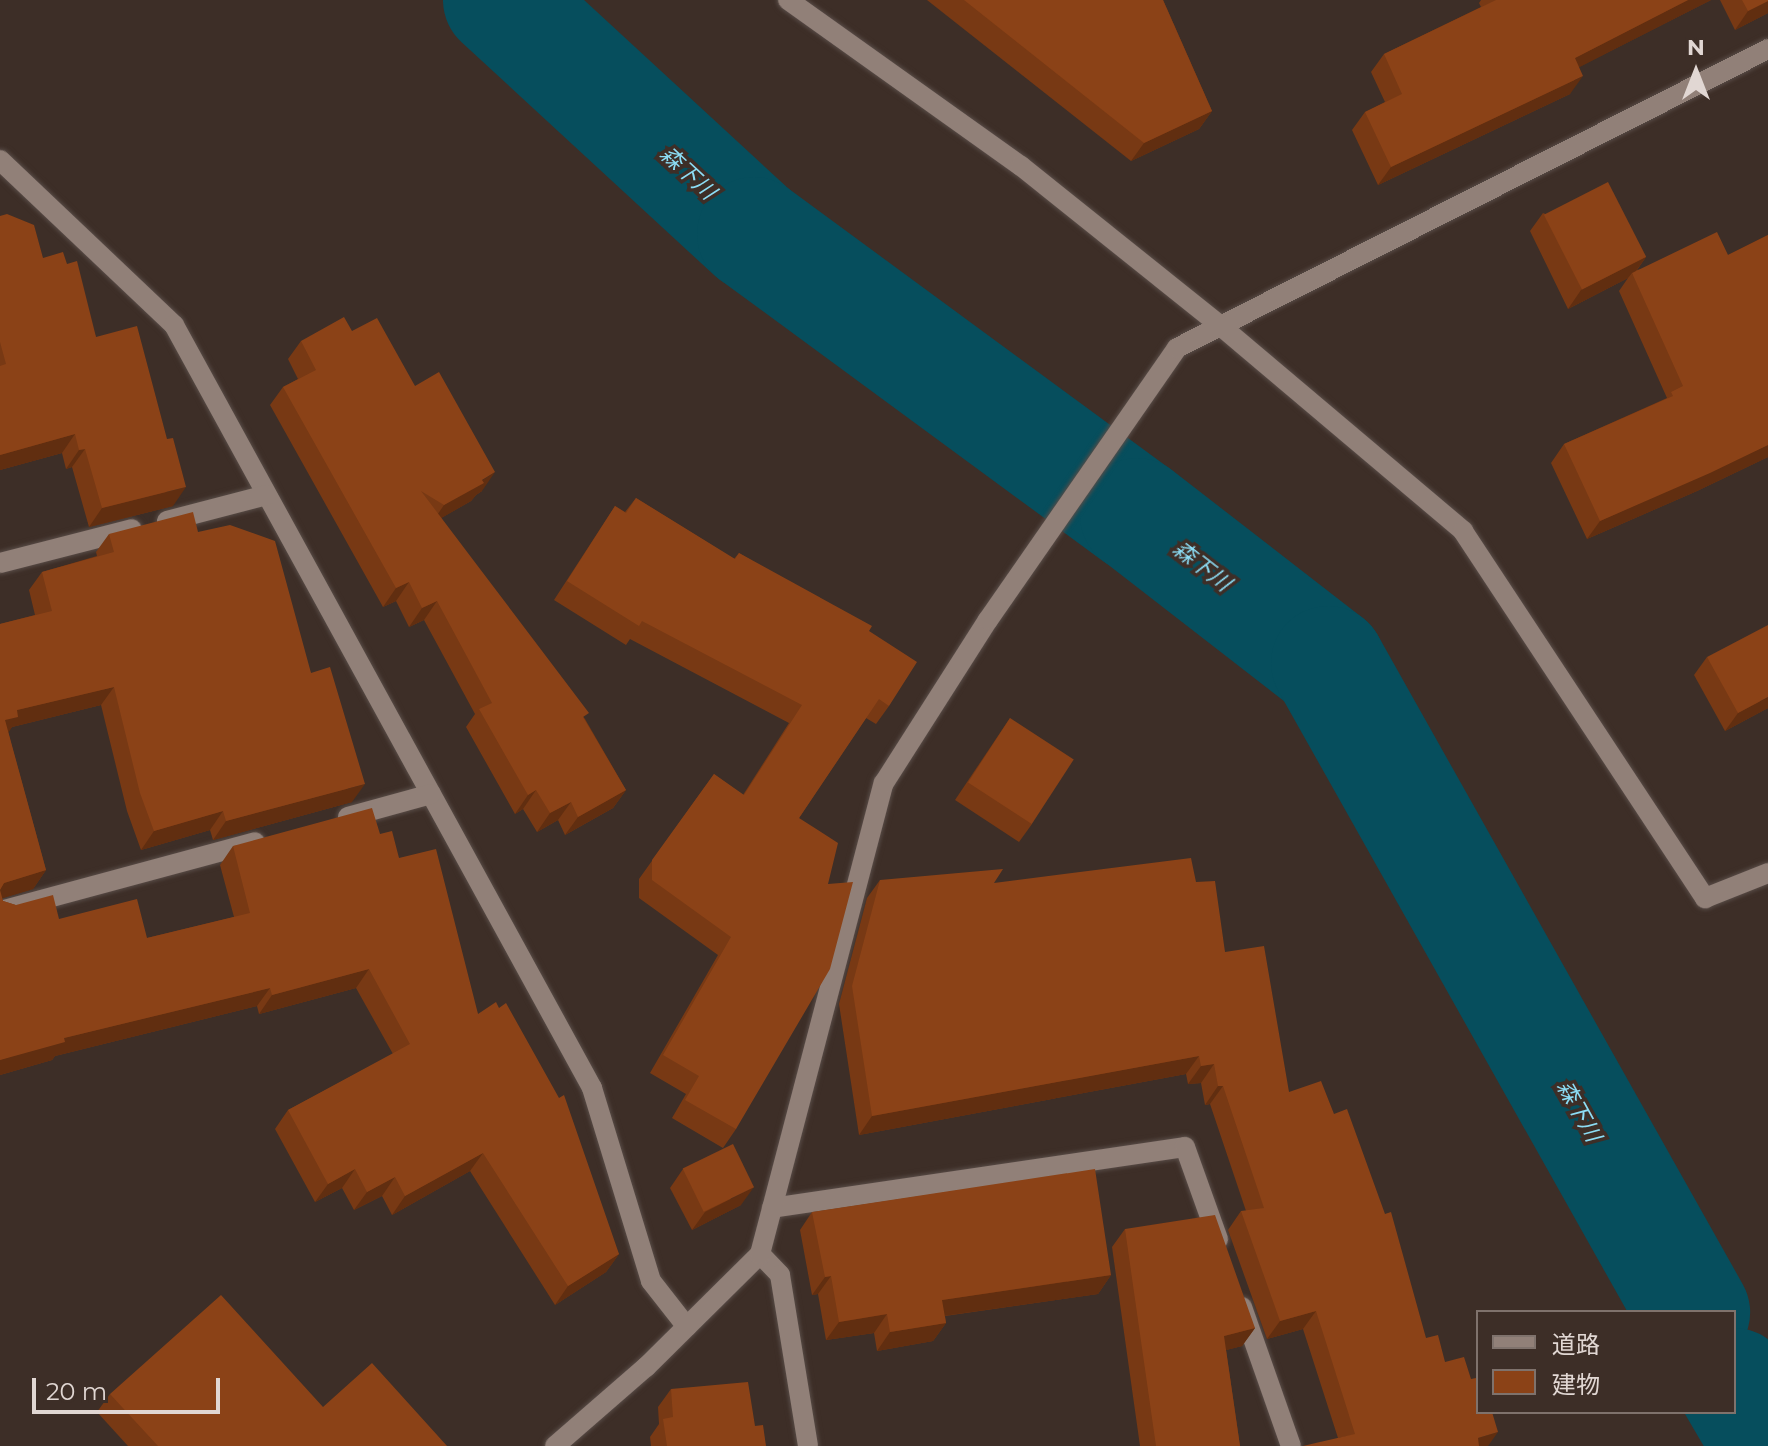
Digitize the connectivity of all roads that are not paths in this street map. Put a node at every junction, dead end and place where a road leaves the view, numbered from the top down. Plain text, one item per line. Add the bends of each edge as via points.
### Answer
1 (788, 0) edge
2 (1768, 49) edge
3 (0, 160) edge
4 (1222, 327) junction
5 (267, 495) junction
6 (0, 563) edge
7 (431, 794) junction
8 (324, 823) edge
9 (277, 836) edge
10 (1768, 873) edge
11 (0, 911) edge
12 (772, 1208) junction
13 (1222, 1251) edge
14 (760, 1254) junction
15 (1233, 1281) edge
16 (687, 1327) junction
17 (555, 1446) edge
18 (808, 1446) edge
19 (1291, 1446) edge

1 - 4 street via 1021,166
2 - 4 street
3 - 5 street via 174,325
4 - 10 street via 1463,531 1705,898
4 - 12 street via 1177,348 988,620 884,783
5 - 6 street
5 - 7 street
7 - 8 street
7 - 16 street via 592,1088 651,1281
9 - 11 street
12 - 13 street via 1185,1147
12 - 14 street
14 - 16 street
14 - 18 street via 780,1275
15 - 19 street
16 - 17 street

